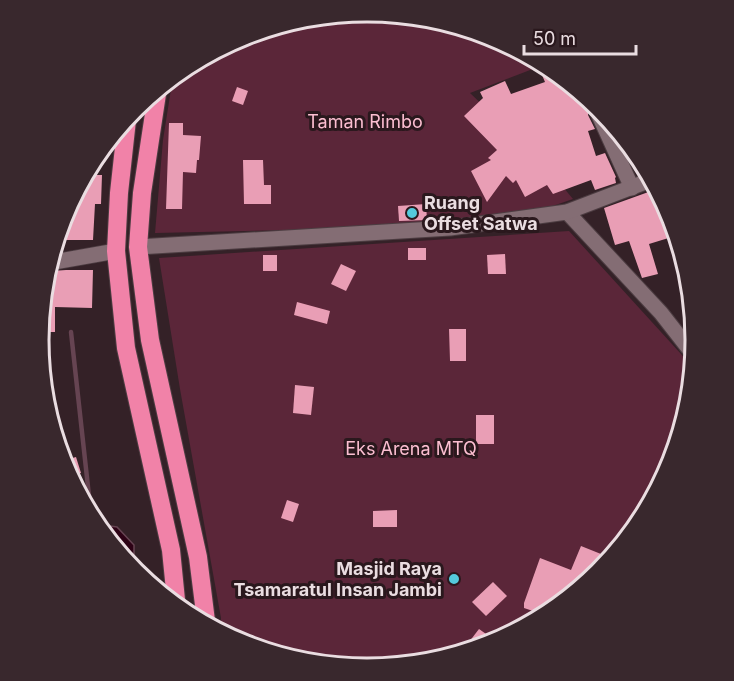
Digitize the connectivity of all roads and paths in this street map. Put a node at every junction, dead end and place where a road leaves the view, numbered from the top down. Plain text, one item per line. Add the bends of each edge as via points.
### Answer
1 (156, 102) edge
2 (606, 131) edge
3 (125, 134) edge
4 (643, 183) edge
5 (632, 188) junction
6 (567, 212) junction
7 (138, 247) junction
8 (116, 250) junction
9 (59, 261) edge
10 (685, 344) edge
11 (175, 595) edge
12 (205, 614) edge

1 - 7 highway
2 - 5 street
3 - 8 highway
4 - 5 street
5 - 6 street
6 - 7 street via 450,228
6 - 10 street
7 - 12 highway via 150,340 198,557
8 - 9 street
8 - 11 highway via 126,348 171,550

